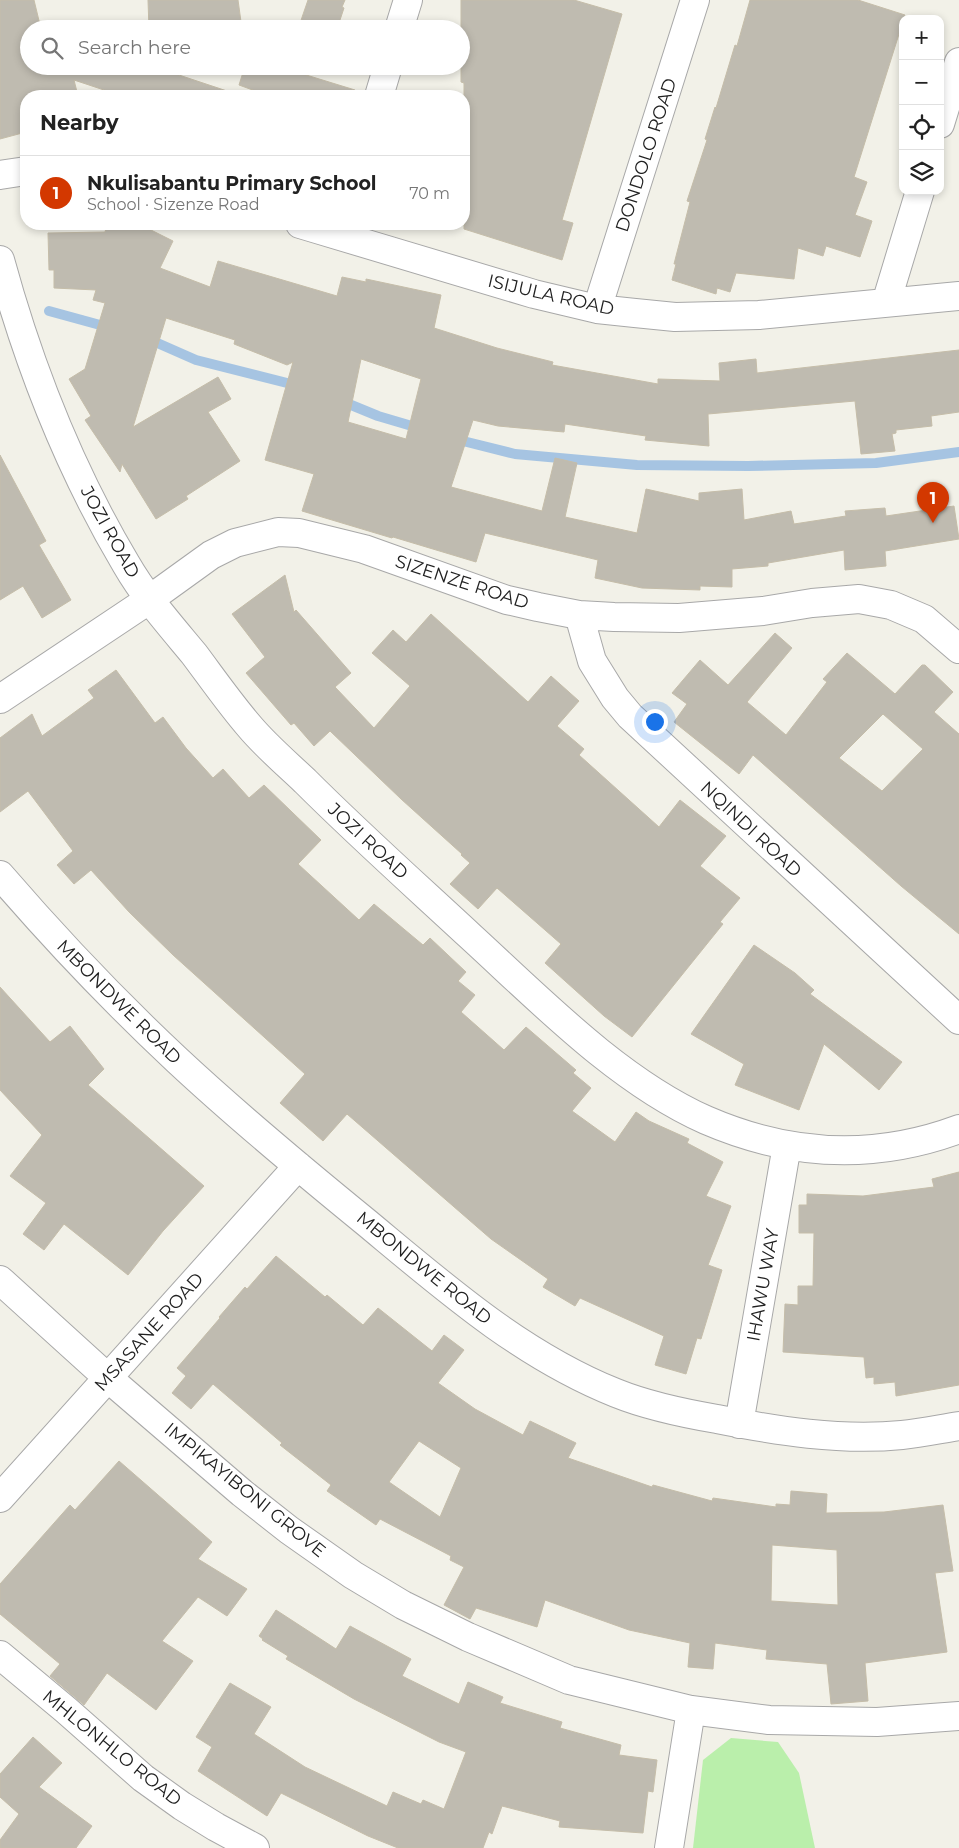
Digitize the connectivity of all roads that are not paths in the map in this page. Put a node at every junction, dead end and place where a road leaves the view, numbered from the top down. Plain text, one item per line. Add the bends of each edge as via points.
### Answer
1 (408, 0) edge
2 (695, 0) edge
3 (402, 20) edge
4 (959, 62) edge
5 (385, 75) edge
6 (381, 90) edge
7 (944, 111) edge
8 (20, 172) edge
9 (0, 175) edge
10 (919, 195) edge
11 (339, 230) edge
12 (0, 260) edge
13 (959, 296) edge
14 (886, 303) junction
15 (597, 309) junction
16 (150, 599) junction
17 (579, 614) junction
18 (959, 649) edge
19 (0, 699) edge
20 (0, 875) edge
21 (959, 1020) edge
22 (959, 1129) edge
23 (787, 1145) junction
24 (298, 1166) junction
25 (0, 1280) edge
26 (108, 1378) junction
27 (739, 1424) junction
28 (959, 1426) edge
29 (0, 1498) edge
30 (0, 1655) edge
31 (691, 1710) junction
32 (959, 1716) edge
33 (255, 1848) edge
34 (669, 1848) edge

1 - 3 street
2 - 15 street, DONDOLO ROAD
4 - 7 street
5 - 6 street
8 - 9 street
10 - 14 street
11 - 15 street, ISIJULA ROAD via 534,294
12 - 16 street, JOZI ROAD via 41,388 88,496 127,566
13 - 14 street, ISIJULA ROAD
14 - 15 street, ISIJULA ROAD via 710,317
16 - 17 street, SIZENZE ROAD via 211,555 235,543 285,532 364,549 507,600
16 - 19 street, SIZENZE ROAD
16 - 23 street, JOZI ROAD via 250,727 332,808 555,1014 643,1085 680,1107 738,1132
17 - 18 street, SIZENZE ROAD via 647,618 715,616 859,600 891,605 924,619
17 - 21 street, NQINDI ROAD via 592,661 630,716
20 - 24 street, MBONDWE ROAD via 46,929 177,1060
22 - 23 street, JOZI ROAD via 909,1144 868,1150 824,1151
23 - 27 street, IHAWU WAY
24 - 26 street, MSASANE ROAD
24 - 27 street, MBONDWE ROAD via 483,1318 571,1372 616,1393 667,1410
25 - 26 street, IMPIKAYIBONI GROVE
26 - 29 street, MSASANE ROAD
26 - 31 street, IMPIKAYIBONI GROVE via 289,1530 402,1605 569,1680
27 - 28 street, MBONDWE ROAD via 787,1432 846,1436 900,1435
30 - 33 street, MHLONHLO ROAD via 143,1778 190,1811
31 - 32 street, IMPIKAYIBONI GROVE via 769,1720 808,1721 877,1722
31 - 34 street

